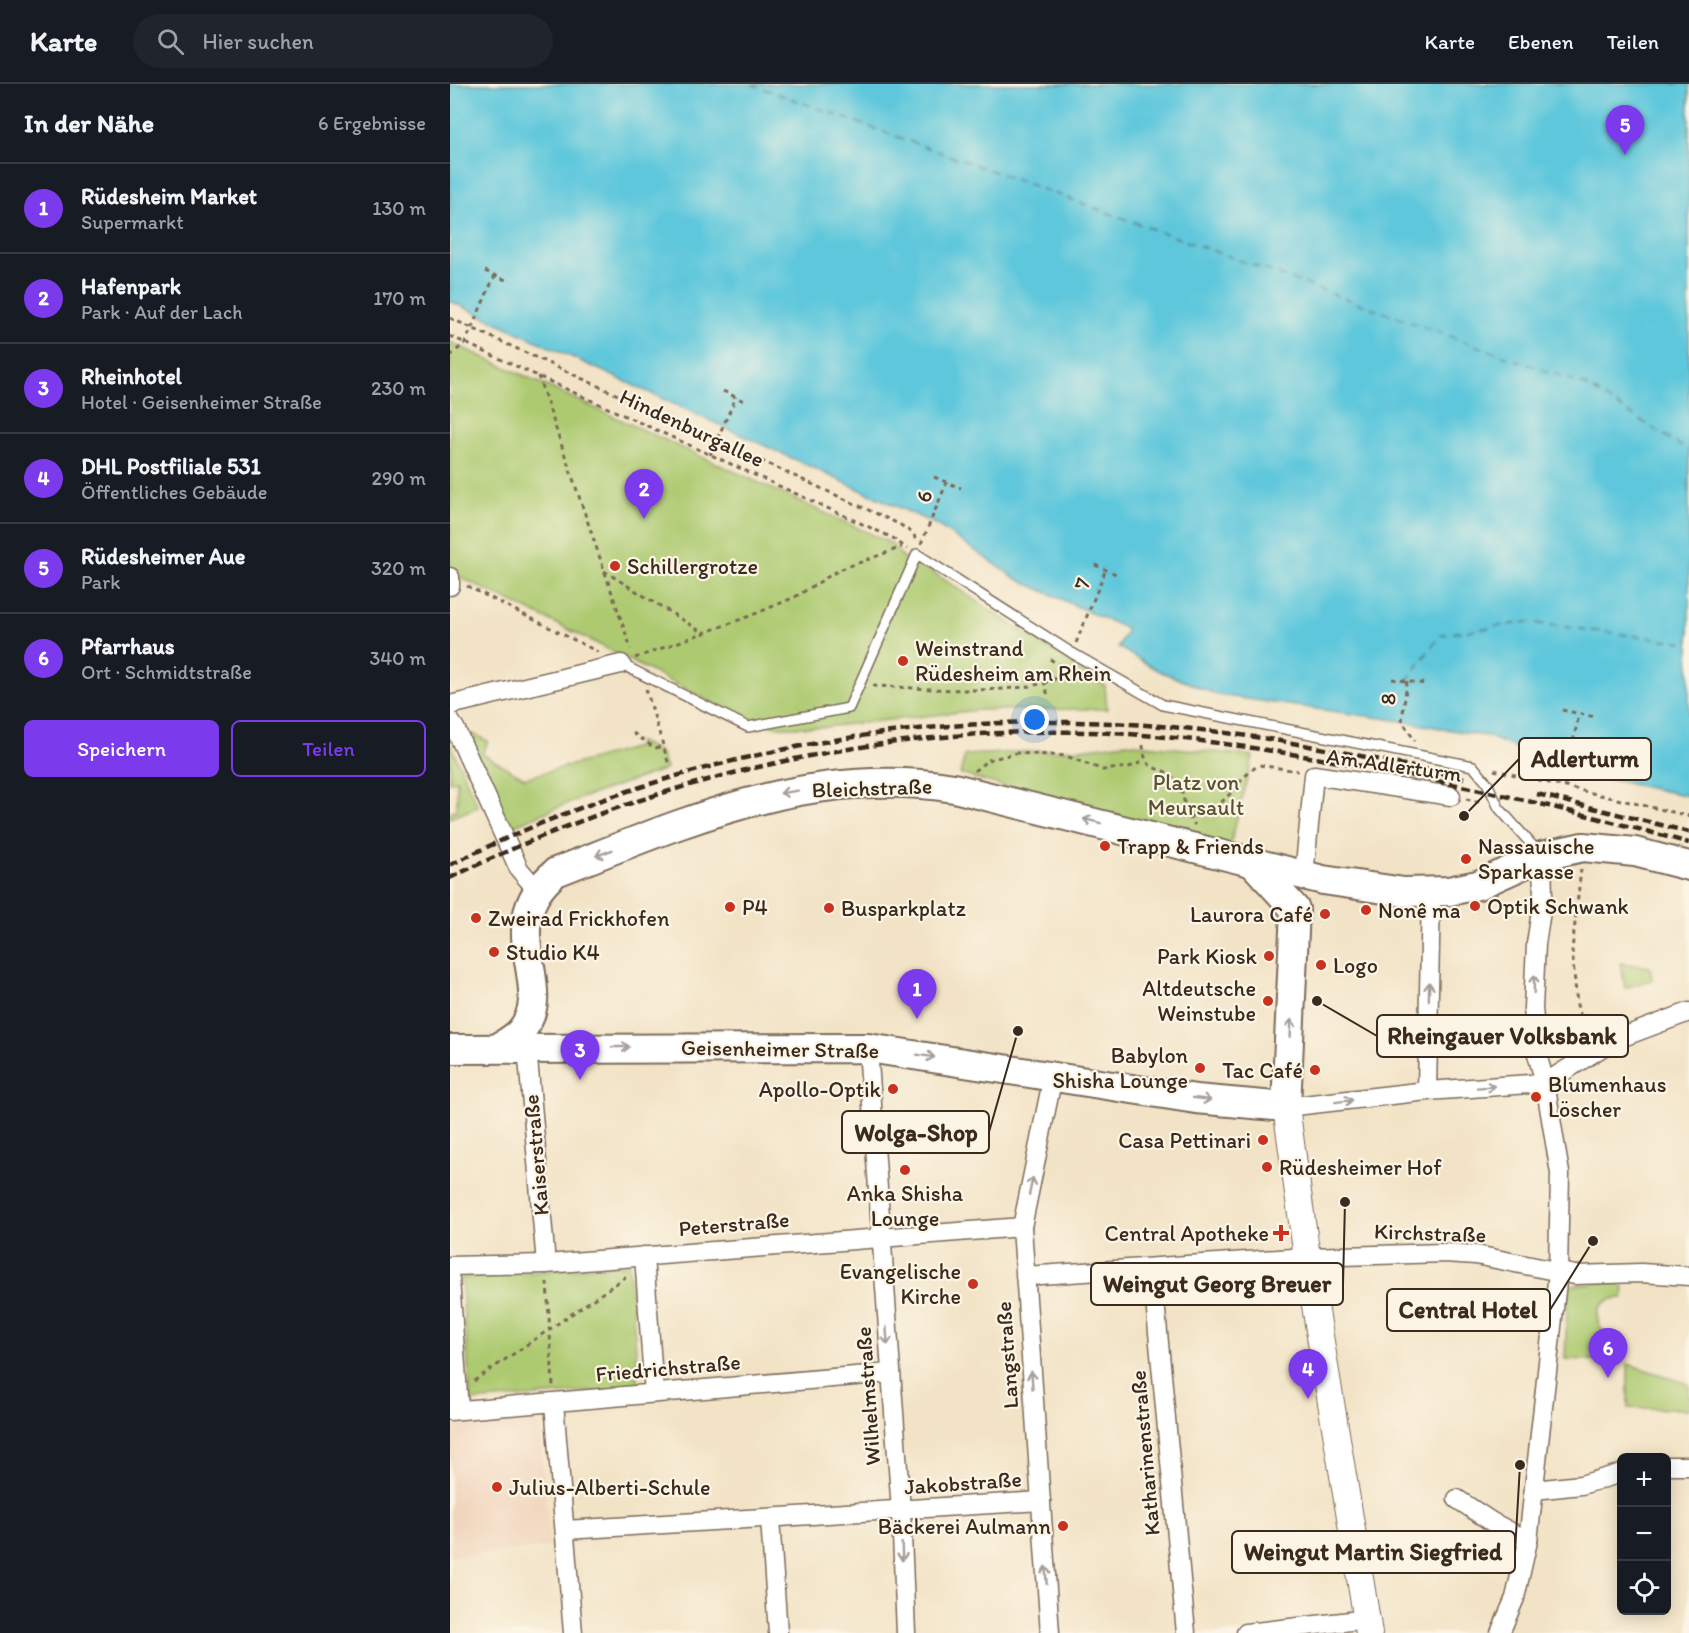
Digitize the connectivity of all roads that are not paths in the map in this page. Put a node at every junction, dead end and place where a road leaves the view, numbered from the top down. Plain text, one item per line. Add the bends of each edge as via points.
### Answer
1 (627, 661) joint
2 (450, 705) edge
3 (450, 721) edge
4 (1451, 796) road end
5 (1542, 856) junction
6 (1251, 861) junction
7 (1689, 866) edge
8 (1314, 877) junction
9 (537, 890) junction
10 (1431, 893) junction
11 (1295, 909) junction
12 (532, 1008) junction
13 (1689, 1012) edge
14 (527, 1047) junction
15 (576, 1047) junction
16 (450, 1048) edge
17 (498, 1048) junction
18 (868, 1048) junction
19 (1053, 1076) junction
20 (1545, 1083) junction
21 (1427, 1091) junction
22 (1286, 1107) junction
23 (1022, 1227) junction
24 (880, 1237) junction
25 (644, 1256) junction
26 (1307, 1257) junction
27 (450, 1266) edge
28 (546, 1267) junction
29 (1152, 1268) junction
30 (1558, 1273) junction
31 (1025, 1276) junction
32 (1689, 1276) edge
33 (450, 1279) edge
34 (890, 1372) junction
35 (654, 1393) junction
36 (554, 1399) junction
37 (456, 1404) edge
38 (1671, 1466) edge
39 (1689, 1466) edge
40 (1617, 1474) edge
41 (1534, 1490) junction
42 (1457, 1499) dead end
43 (1041, 1501) junction
44 (901, 1511) junction
45 (770, 1519) junction
46 (565, 1530) junction
47 (1528, 1541) junction
48 (1368, 1626) edge
49 (573, 1633) edge
50 (778, 1633) edge
51 (906, 1633) edge
52 (1050, 1633) edge
53 (1186, 1633) edge
54 (1246, 1633) edge
55 (1500, 1633) edge

1 - 2 street
1 - 5 lane via 640,673 748,727 849,708 917,554 1163,705 1473,766 1499,808
3 - 9 street via 519,869
4 - 8 street, Am Adlerturm via 1314,775
5 - 7 main road, Bleichstraße via 1583,847 1635,852
5 - 10 main road, Bleichstraße via 1478,885
20 -> 5 street via 1537,1054 1533,1008 1543,898
6 - 8 main road, Bleichstraße
6 -> 9 main road, Bleichstraße via 954,788 910,783 842,786 752,800 556,872
6 - 11 main road
8 - 10 main road, Bleichstraße
8 - 11 main road
9 - 12 main road via 525,922
21 -> 10 street
22 -> 11 main road
12 - 15 main road via 542,1030 551,1038
12 - 17 main road via 520,1032
13 - 20 street via 1611,1041
14 - 15 main road, Geisenheimer Straße
14 - 17 main road, Geisenheimer Straße
14 - 28 street, Kaiserstraße
15 -> 18 main road, Geisenheimer Straße
16 - 17 main road, Geisenheimer Straße
18 -> 19 main road, Geisenheimer Straße
18 - 24 street, Wilhelmstraße
19 -> 22 main road, Geisenheimer Straße via 1196,1099
23 -> 19 street, Langstraße
21 -> 20 street
20 - 30 street via 1560,1173
22 -> 21 street
22 - 26 main road
23 - 24 street, Peterstraße
23 - 31 street, Langstraße
24 - 25 street, Peterstraße
24 -> 34 street, Wilhelmstraße
25 - 28 street, Peterstraße
25 - 35 street
26 - 29 street, Kirchstraße
26 - 30 street, Kirchstraße via 1476,1255
26 - 48 main road
27 - 28 street, Peterstraße
29 - 31 street, Kirchstraße
29 - 53 street, Katharinenstraße
30 - 32 street, Kirchstraße
30 - 41 street
43 -> 31 street, Langstraße
33 - 37 street
34 - 35 street, Friedrichstraße
34 - 44 street, Wilhelmstraße
35 - 36 street, Friedrichstraße
36 - 37 street, Friedrichstraße
36 - 46 street
38 - 39 street
40 - 41 street via 1581,1485
41 - 47 street
42 - 47 street
43 - 44 street, Jakobstraße
52 -> 43 street, Langstraße
44 - 45 street, Jakobstraße
44 -> 51 street, Wilhelmstraße
45 - 46 street, Jakobstraße
45 - 50 street
46 - 49 street
47 - 55 street via 1515,1598
48 - 54 street

